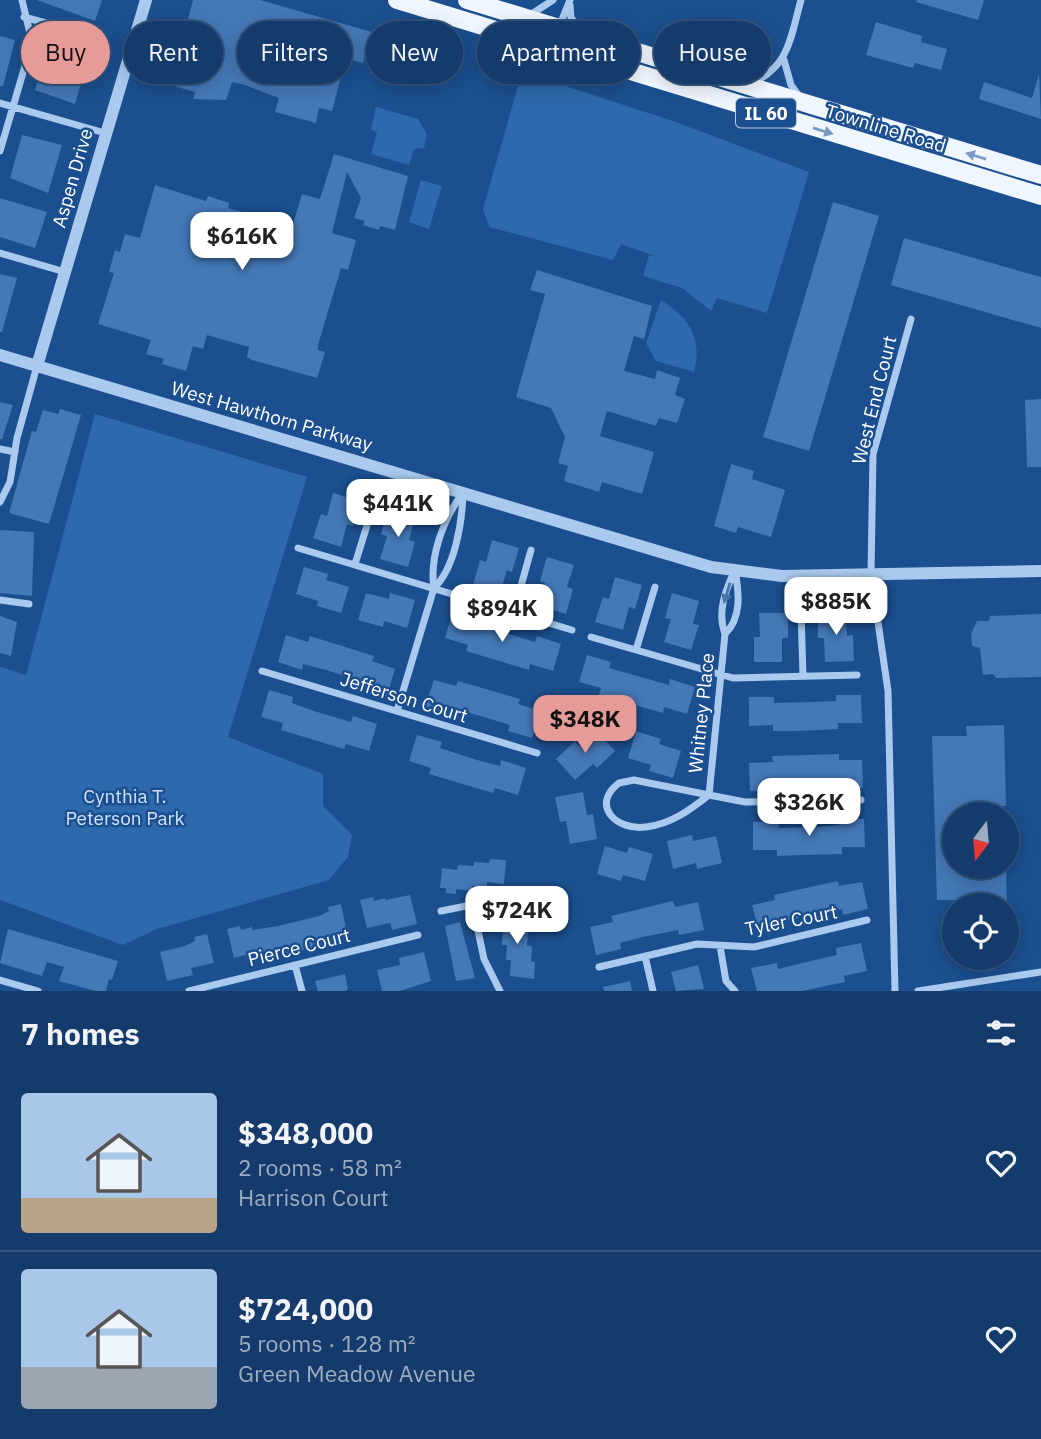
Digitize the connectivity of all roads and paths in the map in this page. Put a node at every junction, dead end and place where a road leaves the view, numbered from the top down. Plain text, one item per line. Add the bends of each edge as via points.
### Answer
1 (22, 0) edge
2 (146, 0) edge
3 (397, 0) edge
4 (467, 0) edge
5 (553, 0) edge
6 (801, 0) edge
7 (570, 1) edge
8 (24, 17) junction
9 (526, 18) junction
10 (38, 21) edge
11 (537, 21) edge
12 (562, 21) edge
13 (574, 21) edge
14 (477, 24) edge
15 (640, 52) edge
16 (784, 60) junction
17 (640, 73) edge
18 (750, 85) junction
19 (0, 103) edge
20 (807, 103) junction
21 (13, 107) junction
22 (105, 133) junction
23 (0, 151) edge
24 (1041, 175) edge
25 (1041, 196) edge
26 (0, 253) edge
27 (65, 272) junction
28 (911, 319) dead end
29 (0, 355) edge
30 (37, 366) junction
31 (0, 449) edge
32 (15, 452) junction
33 (463, 493) junction
34 (0, 502) edge
35 (374, 503) dead end
36 (298, 548) dead end
37 (531, 550) dead end
38 (355, 564) junction
39 (735, 570) junction
40 (1041, 570) edge
41 (871, 574) junction
42 (655, 587) dead end
43 (434, 588) junction
44 (0, 600) edge
45 (29, 604) dead end
46 (514, 611) junction
47 (801, 611) dead end
48 (572, 630) dead end
49 (725, 634) junction
50 (591, 637) dead end
51 (636, 650) junction
52 (262, 671) dead end
53 (720, 674) junction
54 (857, 675) dead end
55 (803, 676) junction
56 (397, 711) junction
57 (537, 753) dead end
58 (709, 795) junction
59 (862, 800) dead end
60 (527, 894) dead end
61 (473, 907) junction
62 (441, 911) dead end
63 (867, 920) dead end
64 (418, 935) dead end
65 (720, 946) junction
66 (645, 956) junction
67 (295, 965) junction
68 (599, 967) dead end
69 (1041, 972) edge
70 (0, 980) edge
71 (726, 981) junction
72 (10, 987) edge
73 (38, 991) edge
74 (189, 991) edge
75 (302, 991) edge
76 (500, 991) edge
77 (653, 991) edge
78 (723, 991) edge
79 (735, 991) edge
80 (895, 991) edge
81 (918, 991) edge

1 - 8 street
2 - 22 street, Aspen Drive
3 - 14 main road, Townline Road / IL 60
4 - 9 main road, Townline Road / IL 60
5 - 9 street
6 - 16 street
7 - 12 street
7 - 13 street
8 - 10 street
8 - 21 street via 32,42
9 - 11 main road, Townline Road / IL 60
15 - 18 main road, Townline Road / IL 60
16 - 18 street via 770,75
16 - 20 street via 791,86
17 -> 25 main road, Townline Road / IL 60
18 - 20 main road, Townline Road / IL 60
19 - 21 street
24 -> 20 main road, Townline Road / IL 60
21 - 22 street
21 - 23 street
22 - 27 street, Aspen Drive
26 - 27 street
27 - 30 street, Aspen Drive
28 - 41 street, West End Court via 873,454
29 - 30 street, West Hawthorn Parkway
30 - 32 street
30 - 33 street, West Hawthorn Parkway
31 - 32 street
32 - 34 street via 10,482
33 - 39 street, West Hawthorn Parkway
33 - 43 street via 463,515 444,578
33 - 43 street via 449,511 432,573
35 - 38 street
36 - 38 street
37 - 46 street
38 - 43 street
39 - 41 street, West Hawthorn Parkway via 782,576
39 -> 49 street, Whitney Place via 720,620
39 - 49 street, Whitney Place via 739,593 734,625
40 - 41 street, West Hawthorn Parkway
41 - 80 street, West End Court via 888,691
42 - 51 street
43 - 46 street
43 - 56 street
44 - 45 street
46 - 48 street
47 - 55 street
49 - 53 street, Whitney Place
50 - 51 street
51 - 53 street
52 - 56 street, Jefferson Court
53 - 55 street via 733,678
53 - 58 street, Whitney Place
54 - 55 street
56 - 57 street, Jefferson Court
58 - 58 street via 625,781 612,788 608,811 617,824 647,827 684,814
58 - 59 street via 766,803
60 - 61 street
61 - 62 street
61 - 76 street via 484,959
63 - 65 street, Tyler Court via 754,947
64 - 67 street, Pierce Court
65 - 66 street, Tyler Court via 697,944
65 - 71 street, Tyler Court
66 - 68 street, Tyler Court
66 - 77 street
67 - 74 street, Pierce Court
67 - 75 street
69 - 81 street
70 - 72 street
71 - 78 street, Tyler Court
71 - 79 street
72 - 73 street

